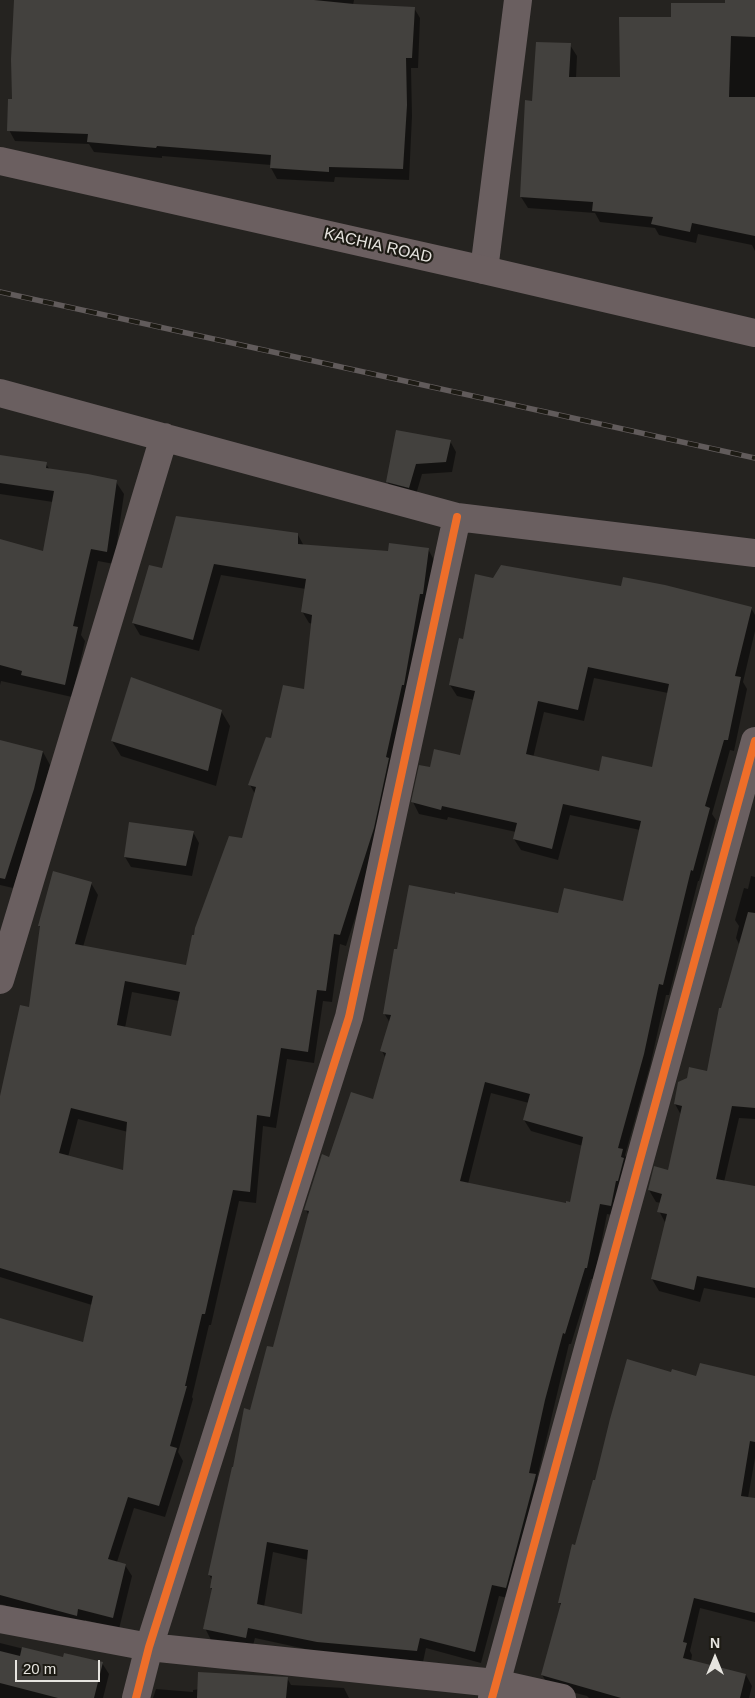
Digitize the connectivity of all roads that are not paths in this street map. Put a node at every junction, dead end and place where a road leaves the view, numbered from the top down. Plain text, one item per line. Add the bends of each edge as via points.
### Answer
1 (518, 0) edge
2 (0, 161) edge
3 (484, 270) junction
4 (755, 333) edge
5 (0, 393) edge
6 (164, 437) junction
7 (457, 517) junction
8 (755, 552) edge
9 (755, 741) edge
10 (0, 980) edge
11 (0, 1619) edge
12 (149, 1647) junction
13 (493, 1690) edge
14 (136, 1698) edge
15 (562, 1698) edge

1 - 3 street
2 - 3 main road, KACHIA ROAD
3 - 4 main road, KACHIA ROAD
5 - 6 street
6 - 7 street
6 - 10 street
7 - 8 street
7 - 12 street via 349,1017
9 - 13 street
11 - 12 street
12 - 13 street
12 - 14 street
13 - 15 street

